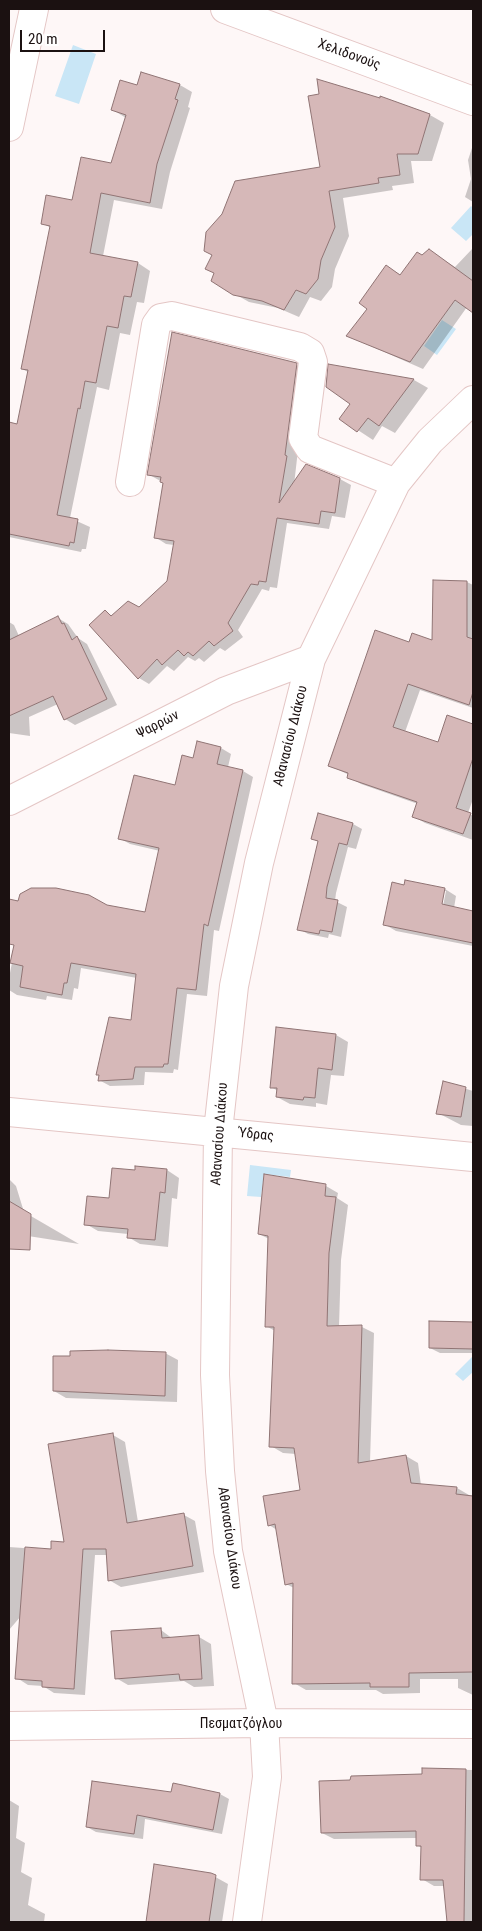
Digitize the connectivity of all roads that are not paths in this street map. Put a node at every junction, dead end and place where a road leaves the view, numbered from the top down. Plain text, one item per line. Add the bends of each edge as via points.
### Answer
1 (34, 9) edge
2 (225, 9) edge
3 (473, 101) edge
4 (9, 127) edge
5 (473, 400) edge
6 (130, 482) dead end
7 (396, 483) junction
8 (311, 659) junction
9 (9, 800) edge
10 (9, 1112) edge
11 (218, 1130) junction
12 (473, 1157) edge
13 (264, 1723) junction
14 (473, 1724) edge
15 (9, 1726) edge
16 (247, 1922) edge

1 - 4 street
2 - 3 street, Χελιδονούς
5 - 7 street, Αθανασίου Διάκου via 430,441
6 - 7 street via 156,325 161,318 172,316 300,347 310,353 313,362 303,438 310,450
7 - 8 street, Αθανασίου Διάκου
8 - 9 street, Ψαρρών via 226,691
8 - 11 street, Αθανασίου Διάκου via 259,864 234,986
10 - 11 street, Ύδρας
11 - 12 street, Ύδρας
11 - 13 street, Αθανασίου Διάκου via 215,1375 220,1471 228,1551
13 - 14 street, Πεσματζόγλου
13 - 15 street, Πεσματζόγλου
13 - 16 street, Αθανασίου Διάκου via 267,1777

